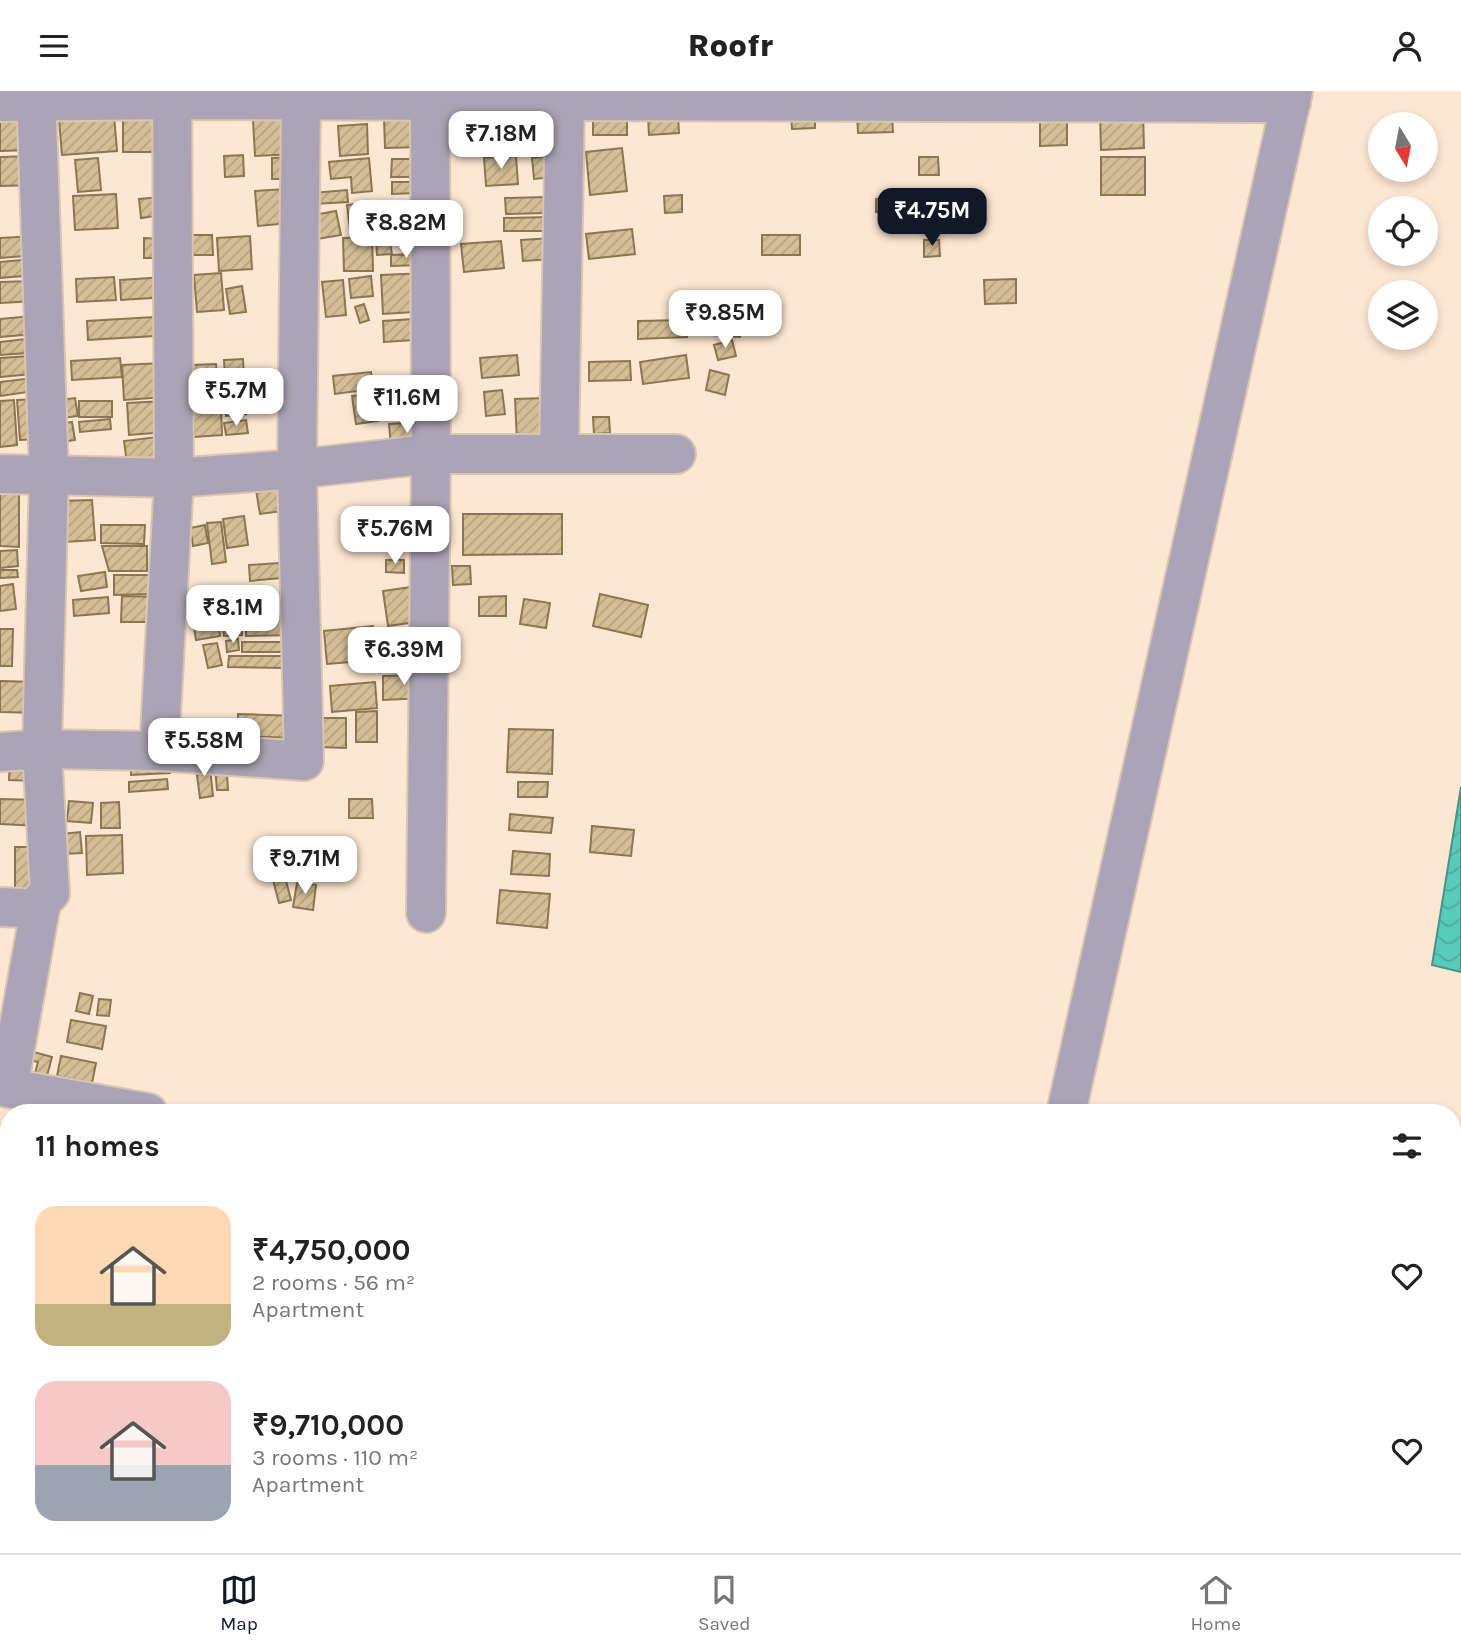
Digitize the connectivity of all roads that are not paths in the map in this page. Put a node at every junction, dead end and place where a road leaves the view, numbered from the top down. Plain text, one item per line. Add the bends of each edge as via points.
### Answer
1 (172, 96) edge
2 (1292, 97) edge
3 (24, 98) edge
4 (301, 100) junction
5 (430, 100) junction
6 (565, 100) junction
7 (431, 454) junction
8 (559, 454) junction
9 (676, 454) dead end
10 (297, 469) junction
11 (0, 474) edge
12 (49, 475) junction
13 (174, 478) junction
14 (42, 749) junction
15 (159, 751) junction
16 (0, 752) edge
17 (0, 907) edge
18 (40, 909) junction
19 (426, 913) dead end
20 (4, 1087) edge
21 (98, 1104) edge
22 (1068, 1104) edge

1 - 3 street
1 - 4 street
1 - 13 street
2 - 6 street
2 - 22 street
3 - 12 street
4 - 5 street
4 - 10 street
5 - 6 street
5 - 7 street
6 - 8 street
7 - 8 street
7 - 10 street
7 - 19 street
8 - 9 street
10 - 13 street
10 - 15 street via 304,761
11 - 12 street
12 - 13 street
12 - 14 street
13 - 15 street
14 - 15 street
14 - 16 street
14 - 18 street via 50,893
17 - 18 street
18 - 20 street
20 - 21 street

